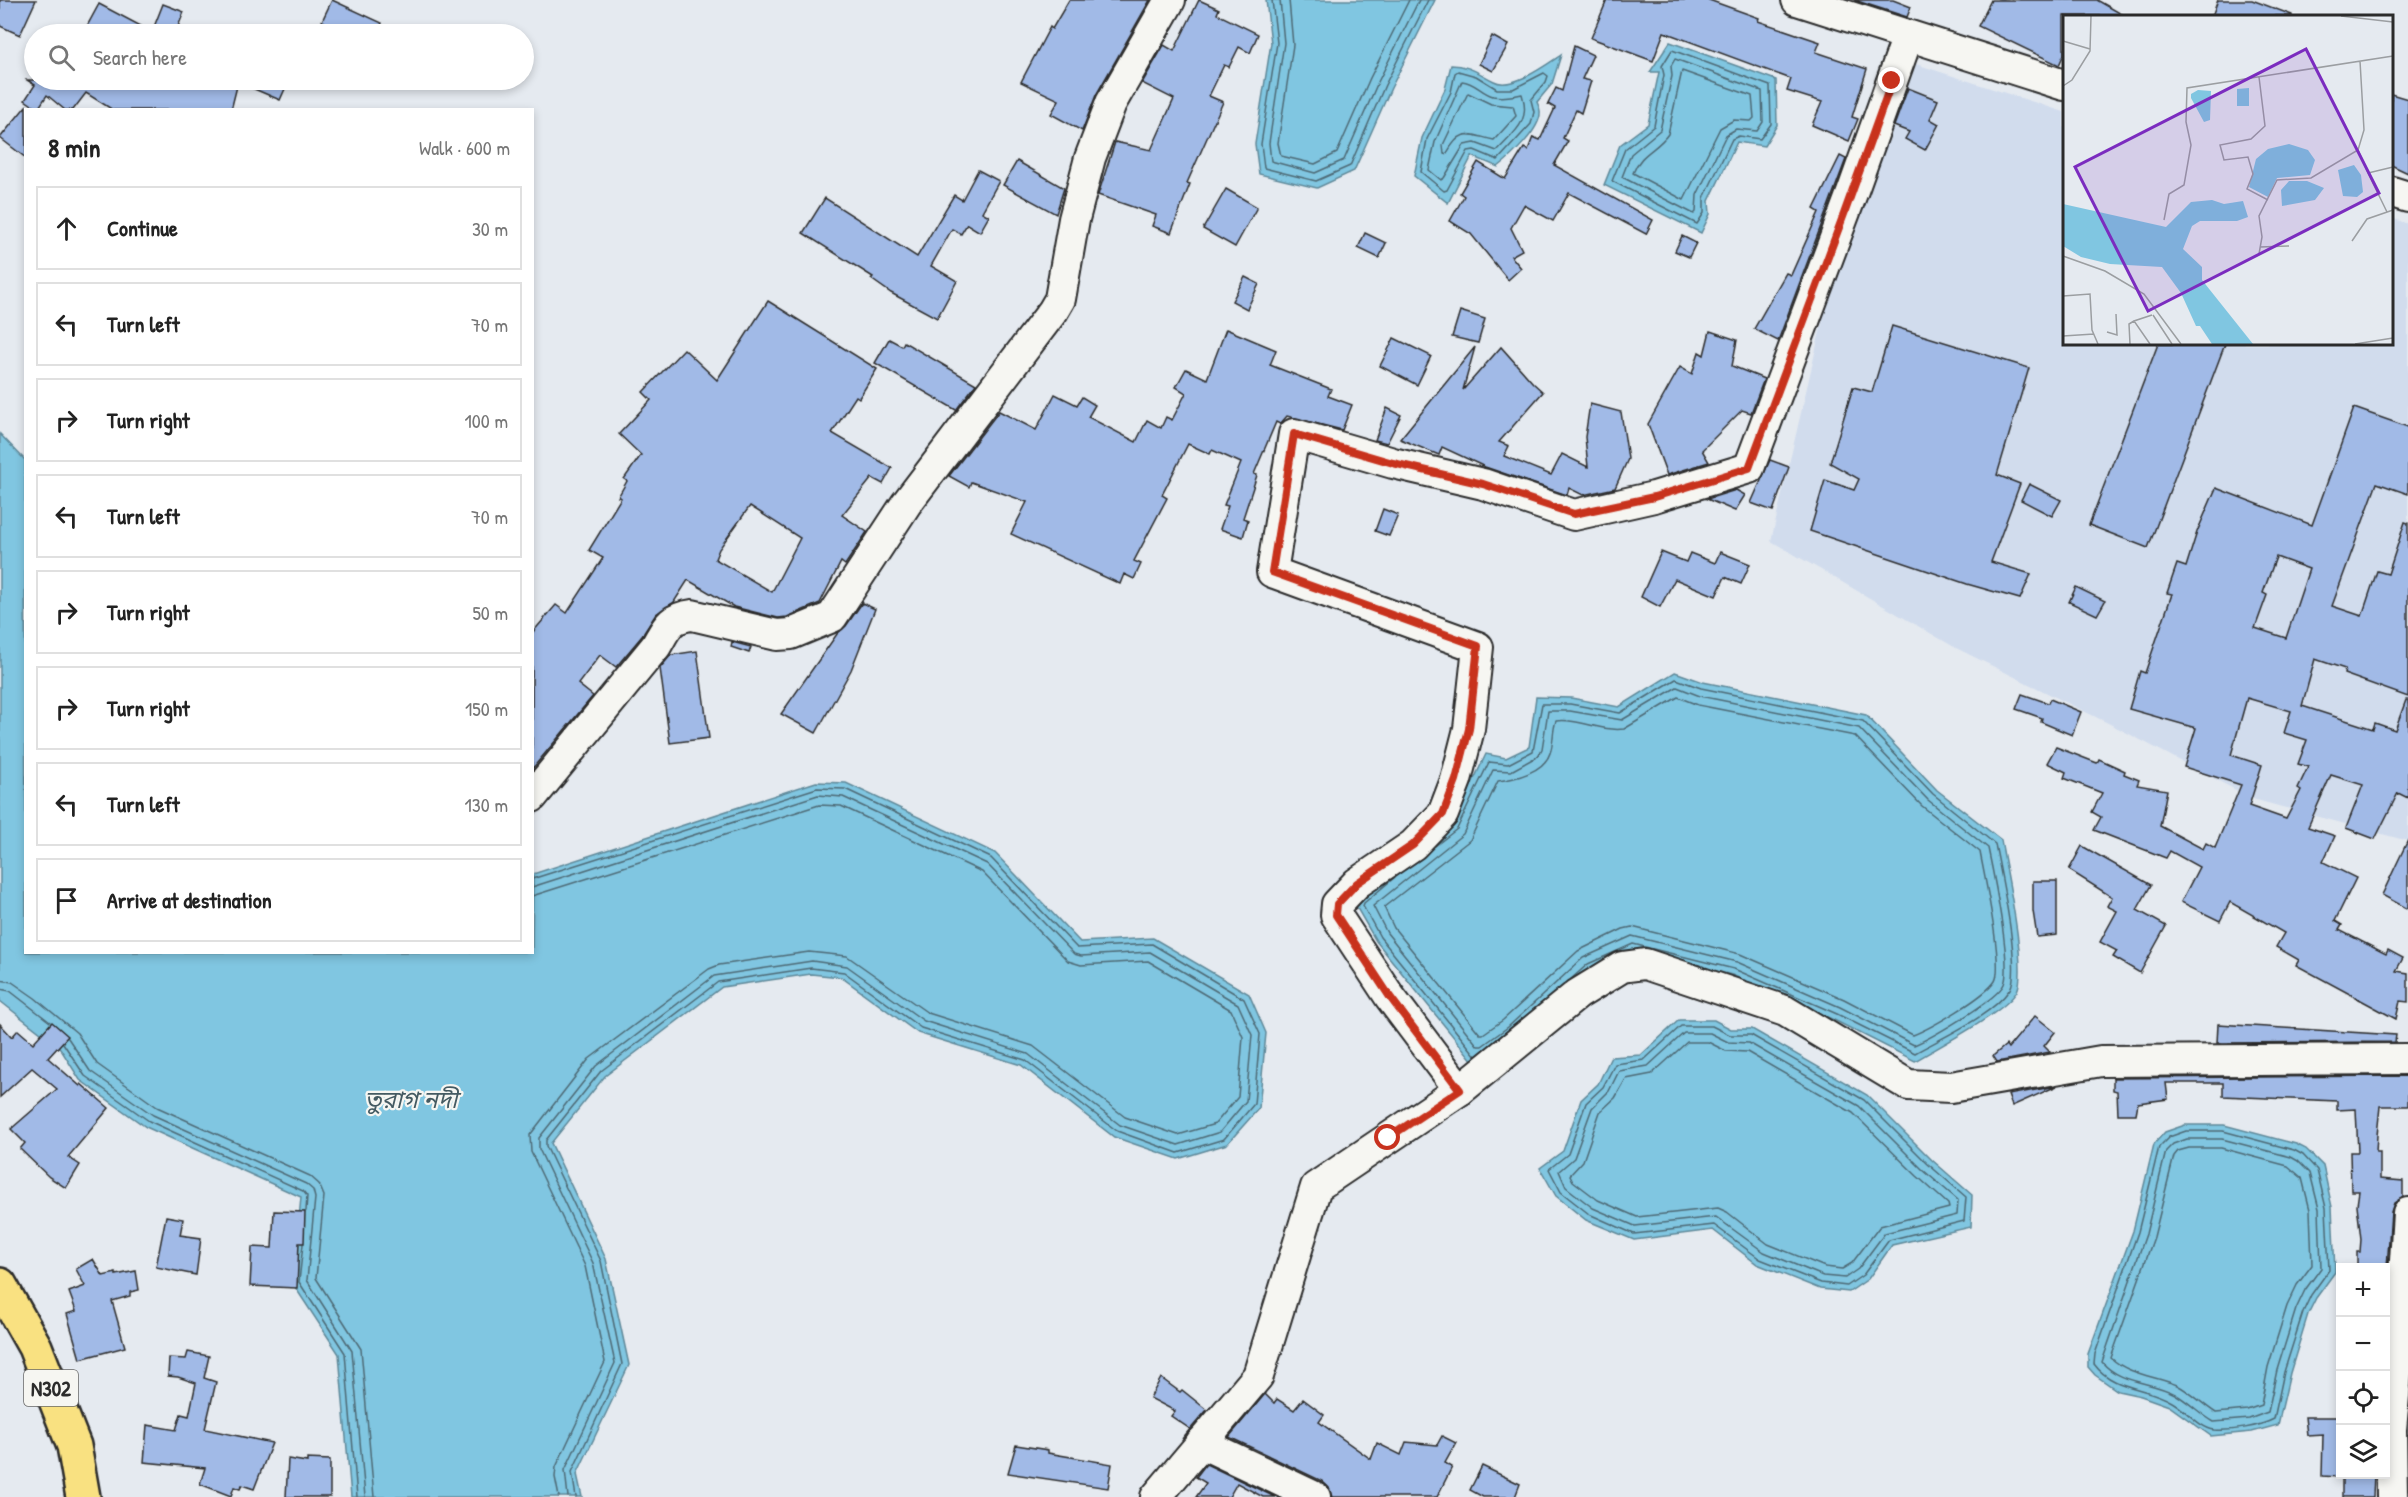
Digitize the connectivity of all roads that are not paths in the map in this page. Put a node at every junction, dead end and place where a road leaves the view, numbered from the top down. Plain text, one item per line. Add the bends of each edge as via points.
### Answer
1 (1170, 0) edge
2 (1797, 0) edge
3 (1908, 36) junction
4 (2063, 85) edge
5 (2393, 193) edge
6 (2408, 197) edge
7 (534, 795) edge
8 (2408, 1059) edge
9 (1460, 1090) junction
10 (2408, 1213) edge
11 (0, 1285) edge
12 (2405, 1293) edge
13 (1201, 1443) junction
14 (83, 1497) edge
15 (1156, 1497) edge
16 (1315, 1497) edge
17 (2392, 1497) edge

1 - 7 street via 1111,103 1090,158 1060,299 906,504 832,617 791,634 777,635 693,615 669,623 656,646
2 - 3 street
3 - 4 street
3 - 9 street via 1749,468 1654,497 1574,514 1483,484 1294,434 1272,572 1478,646 1469,729 1443,814 1413,845 1357,883 1337,904 1336,915 1390,997
5 - 6 street
8 - 9 street via 2101,1061 1951,1087 1908,1085 1785,1011 1644,964 1622,967 1578,994
9 - 13 street via 1316,1187 1258,1376
10 - 12 street
11 - 14 highway, N302 via 35,1347 74,1446
12 - 17 street via 2391,1430
13 - 15 street
13 - 16 street

